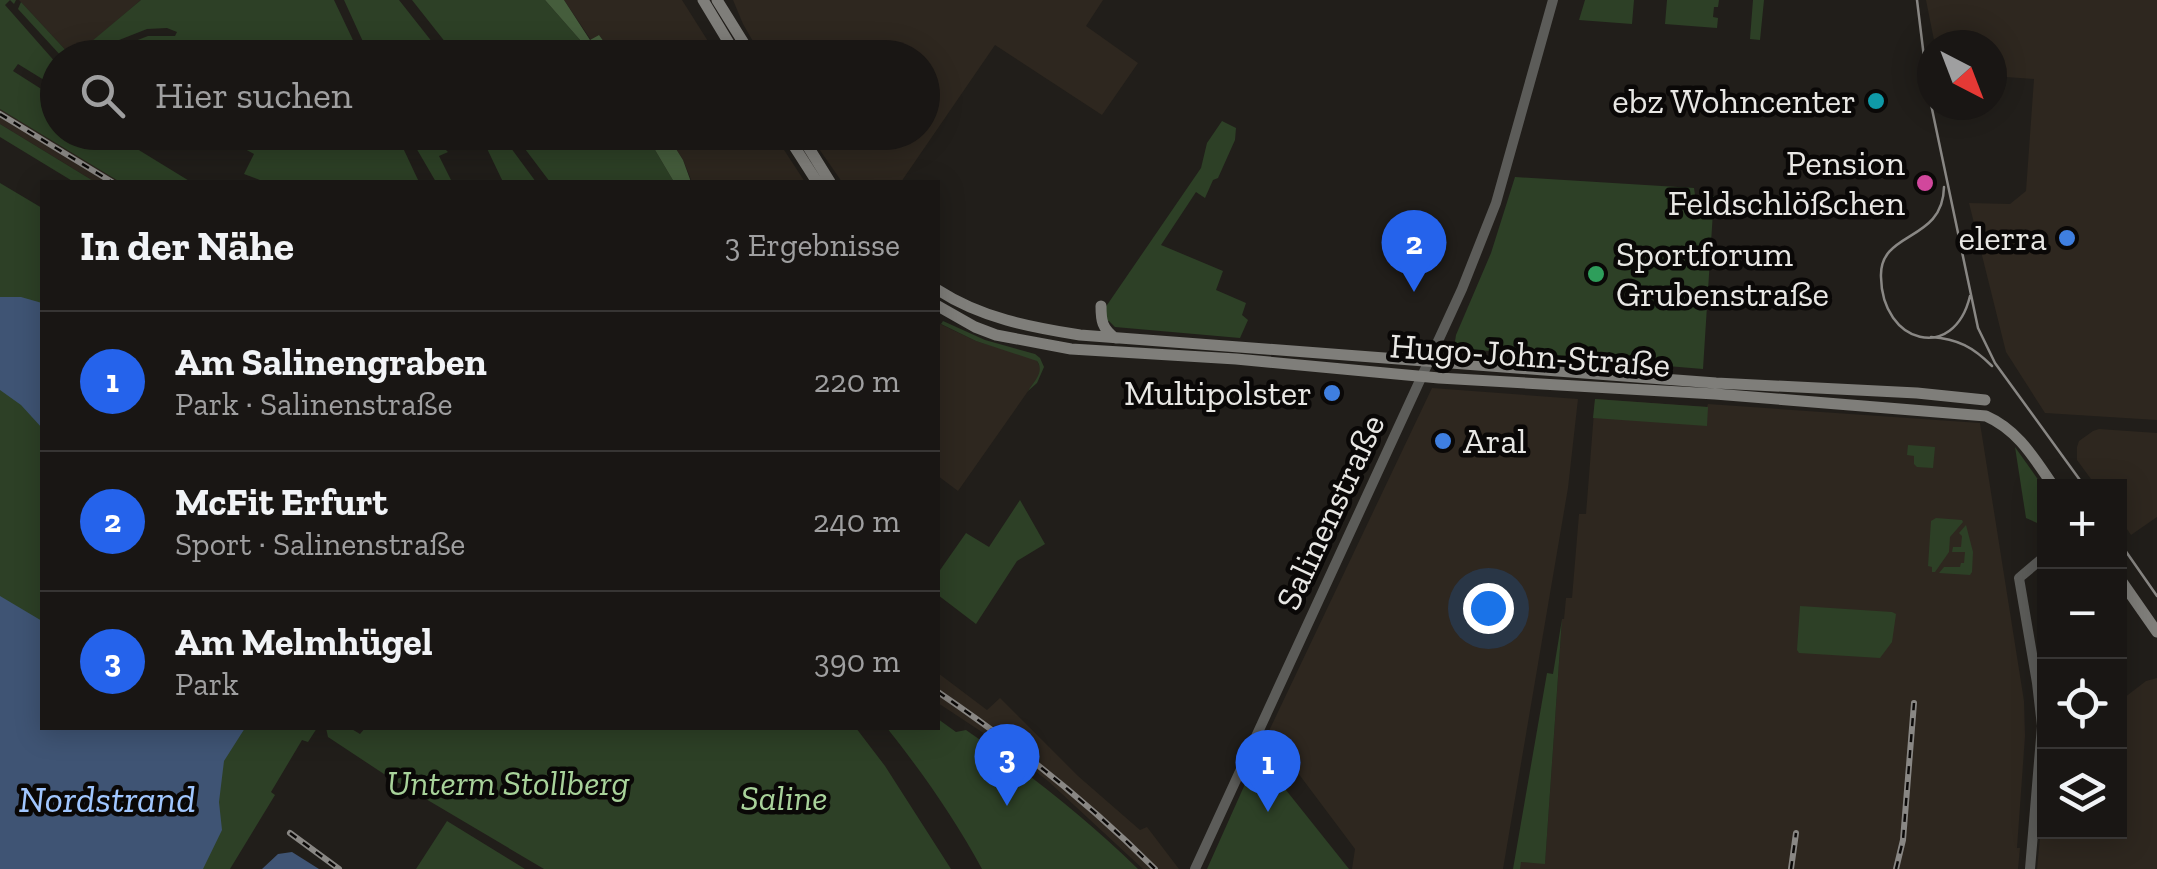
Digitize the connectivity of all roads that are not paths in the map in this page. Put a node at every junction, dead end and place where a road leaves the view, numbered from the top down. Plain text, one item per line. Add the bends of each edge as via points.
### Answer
1 (703, 0) edge
2 (717, 0) edge
3 (1553, 0) edge
4 (727, 40) edge
5 (742, 40) edge
6 (796, 150) edge
7 (810, 150) edge
8 (816, 180) edge
9 (829, 180) edge
10 (940, 291) edge
11 (1101, 306) dead end
12 (940, 307) edge
13 (1115, 338) junction
14 (1430, 361) junction
15 (1422, 377) junction
16 (1985, 400) dead end
17 (2049, 479) edge
18 (2037, 563) edge
19 (2127, 589) edge
20 (2157, 632) edge
21 (1196, 869) edge
22 (2030, 869) edge

1 - 4 main road
2 - 5 main road
3 - 14 street, Salinenstraße via 1496,202
6 - 8 main road
7 - 9 main road
10 - 13 main road, Hugo-John-Straße via 1002,320
11 - 13 main road via 1101,323
12 - 15 main road, Hugo-John-Straße via 996,335 1071,349
13 - 14 main road, Hugo-John-Straße
14 - 15 street, Salinenstraße
14 - 16 main road, Hugo-John-Straße
15 - 17 main road, Hugo-John-Straße via 1986,416 2018,436
15 - 21 street, Salinenstraße
18 - 22 street via 2019,578 2042,726
19 - 20 main road

